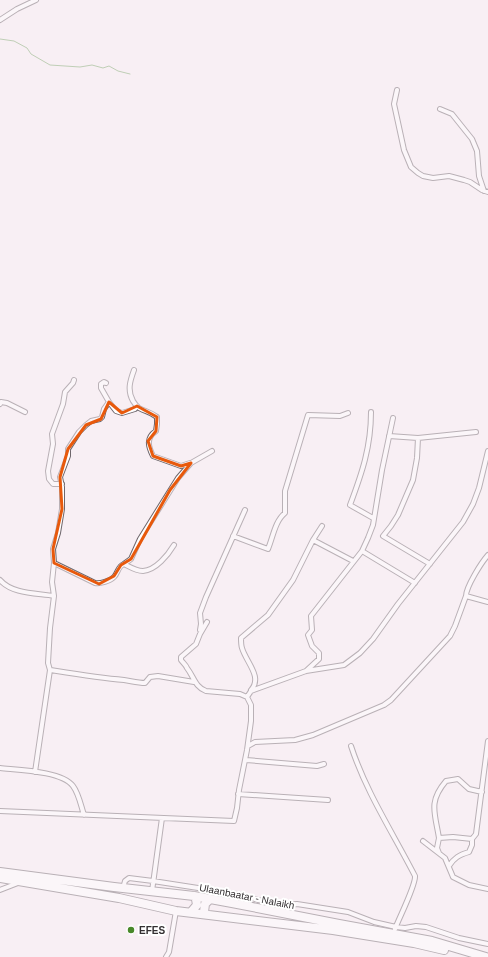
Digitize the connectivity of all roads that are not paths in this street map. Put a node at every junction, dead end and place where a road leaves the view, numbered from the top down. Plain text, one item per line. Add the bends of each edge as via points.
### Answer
1 (36, 0) edge
2 (0, 20) edge
3 (397, 90) dead end
4 (440, 109) dead end
5 (486, 191) edge
6 (134, 370) dead end
7 (74, 380) dead end
8 (106, 383) dead end
9 (109, 402) junction
10 (0, 404) edge
11 (137, 406) junction
12 (25, 412) dead end
13 (370, 412) dead end
14 (348, 413) dead end
15 (393, 418) dead end
16 (476, 432) dead end
17 (389, 436) junction
18 (418, 438) junction
19 (212, 451) dead end
20 (488, 451) edge
21 (191, 463) junction
22 (62, 484) junction
23 (245, 510) dead end
24 (373, 518) junction
25 (322, 526) dead end
26 (233, 536) junction
27 (313, 540) junction
28 (174, 545) dead end
29 (362, 551) junction
30 (488, 555) edge
31 (353, 561) junction
32 (54, 563) junction
33 (124, 564) junction
34 (430, 564) junction
35 (0, 580) edge
36 (415, 583) junction
37 (54, 596) junction
38 (466, 596) junction
39 (488, 602) edge
40 (207, 622) dead end
41 (200, 634) junction
42 (50, 670) junction
43 (306, 671) junction
44 (194, 682) junction
45 (251, 691) junction
46 (247, 697) junction
47 (488, 741) edge
48 (248, 746) junction
49 (351, 746) dead end
50 (246, 760) junction
51 (324, 764) dead end
52 (0, 768) edge
53 (35, 772) junction
54 (482, 792) junction
55 (238, 794) junction
56 (328, 800) dead end
57 (0, 811) edge
58 (84, 815) junction
59 (162, 818) junction
60 (439, 838) junction
61 (472, 839) junction
62 (423, 841) dead end
63 (440, 853) junction
64 (448, 866) junction
65 (0, 872) edge
66 (0, 878) edge
67 (21, 881) junction
68 (153, 881) junction
69 (123, 888) junction
70 (488, 889) edge
71 (0, 890) edge
72 (151, 891) junction
73 (194, 896) junction
74 (210, 899) junction
75 (176, 911) junction
76 (191, 912) junction
77 (206, 914) junction
78 (395, 930) junction
79 (488, 944) edge
80 (166, 957) edge
81 (470, 957) edge
82 (486, 957) edge

1 - 2 street
3 - 5 street via 394,104 404,150 411,167 423,176 449,176 470,182
4 - 5 street via 452,114 472,139 477,151 479,176
6 - 11 street via 129,389
7 - 22 street via 65,392 52,434 48,479 53,484
8 - 9 street via 101,384 101,388
9 - 11 street via 116,411 122,413
9 - 22 street via 102,417 86,425 68,448 68,456 60,477
10 - 12 street via 7,403
11 - 21 street via 157,417 156,431 148,441 153,456 181,466
13 - 24 street via 369,446 350,505
14 - 26 street via 340,416 308,415 286,491 285,513 280,516 268,548
15 - 17 street
16 - 18 street
17 - 18 street
17 - 24 street
18 - 34 street via 413,480 398,515 383,536
19 - 21 street
20 - 34 street via 480,488 473,504 463,522
21 - 33 street via 170,490 140,539 131,559
22 - 32 street via 62,509 53,549
23 - 26 street
24 - 29 street via 373,525
25 - 27 street
26 - 41 street via 200,613
27 - 31 street
27 - 45 street via 293,580 268,615 241,638 242,647 255,677 255,686
28 - 33 street via 167,556 154,567 143,571
29 - 31 street
29 - 36 street
30 - 38 street
31 - 43 street via 311,616 312,630 308,635 319,659
32 - 33 street via 99,584 114,576
32 - 37 street
34 - 36 street
35 - 37 street via 5,586 13,589
36 - 43 street via 373,639 354,658 344,665
37 - 42 street via 48,663
38 - 39 street
38 - 48 street via 450,636 387,702 313,735 295,740 255,742
40 - 41 street
41 - 44 street via 196,644 181,657
42 - 44 street via 140,683 158,676
42 - 53 street
43 - 45 street
44 - 46 street via 206,691
45 - 46 street
46 - 48 street via 251,705
47 - 54 street
48 - 50 street
49 - 78 street via 366,784 415,876
50 - 51 street via 317,766
50 - 55 street
52 - 53 street
53 - 58 street via 62,778 74,786
54 - 60 street via 469,789 458,779 446,780 433,802
54 - 61 street via 476,834
55 - 56 street
55 - 59 street via 234,821
57 - 58 street
58 - 59 street
59 - 68 street
60 - 61 street
60 - 63 street via 437,848
61 - 64 street via 469,852 460,854
62 - 63 street
63 - 64 street
64 - 70 street via 453,878
65 - 69 highway, Ulaanbaatar - Nalaikh
66 - 67 highway, Ulaanbaatar - Nalaikh
67 - 71 street
67 - 75 highway, Ulaanbaatar - Nalaikh via 120,898
68 - 69 street via 129,878
68 - 72 street
68 - 78 street via 243,895 286,905 297,904 348,912
69 - 72 highway, Ulaanbaatar - Nalaikh
72 - 73 highway, Ulaanbaatar - Nalaikh
73 - 74 highway, Ulaanbaatar - Nalaikh
73 - 76 highway via 197,905
74 - 77 highway via 205,904
74 - 78 highway, Ulaanbaatar - Nalaikh via 339,924
75 - 76 highway, Ulaanbaatar - Nalaikh
75 - 80 street
76 - 77 highway, Ulaanbaatar - Nalaikh
77 - 81 highway, Ulaanbaatar - Nalaikh via 333,930 406,942
78 - 79 street via 426,926 459,938
78 - 82 highway, Ulaanbaatar - Nalaikh

